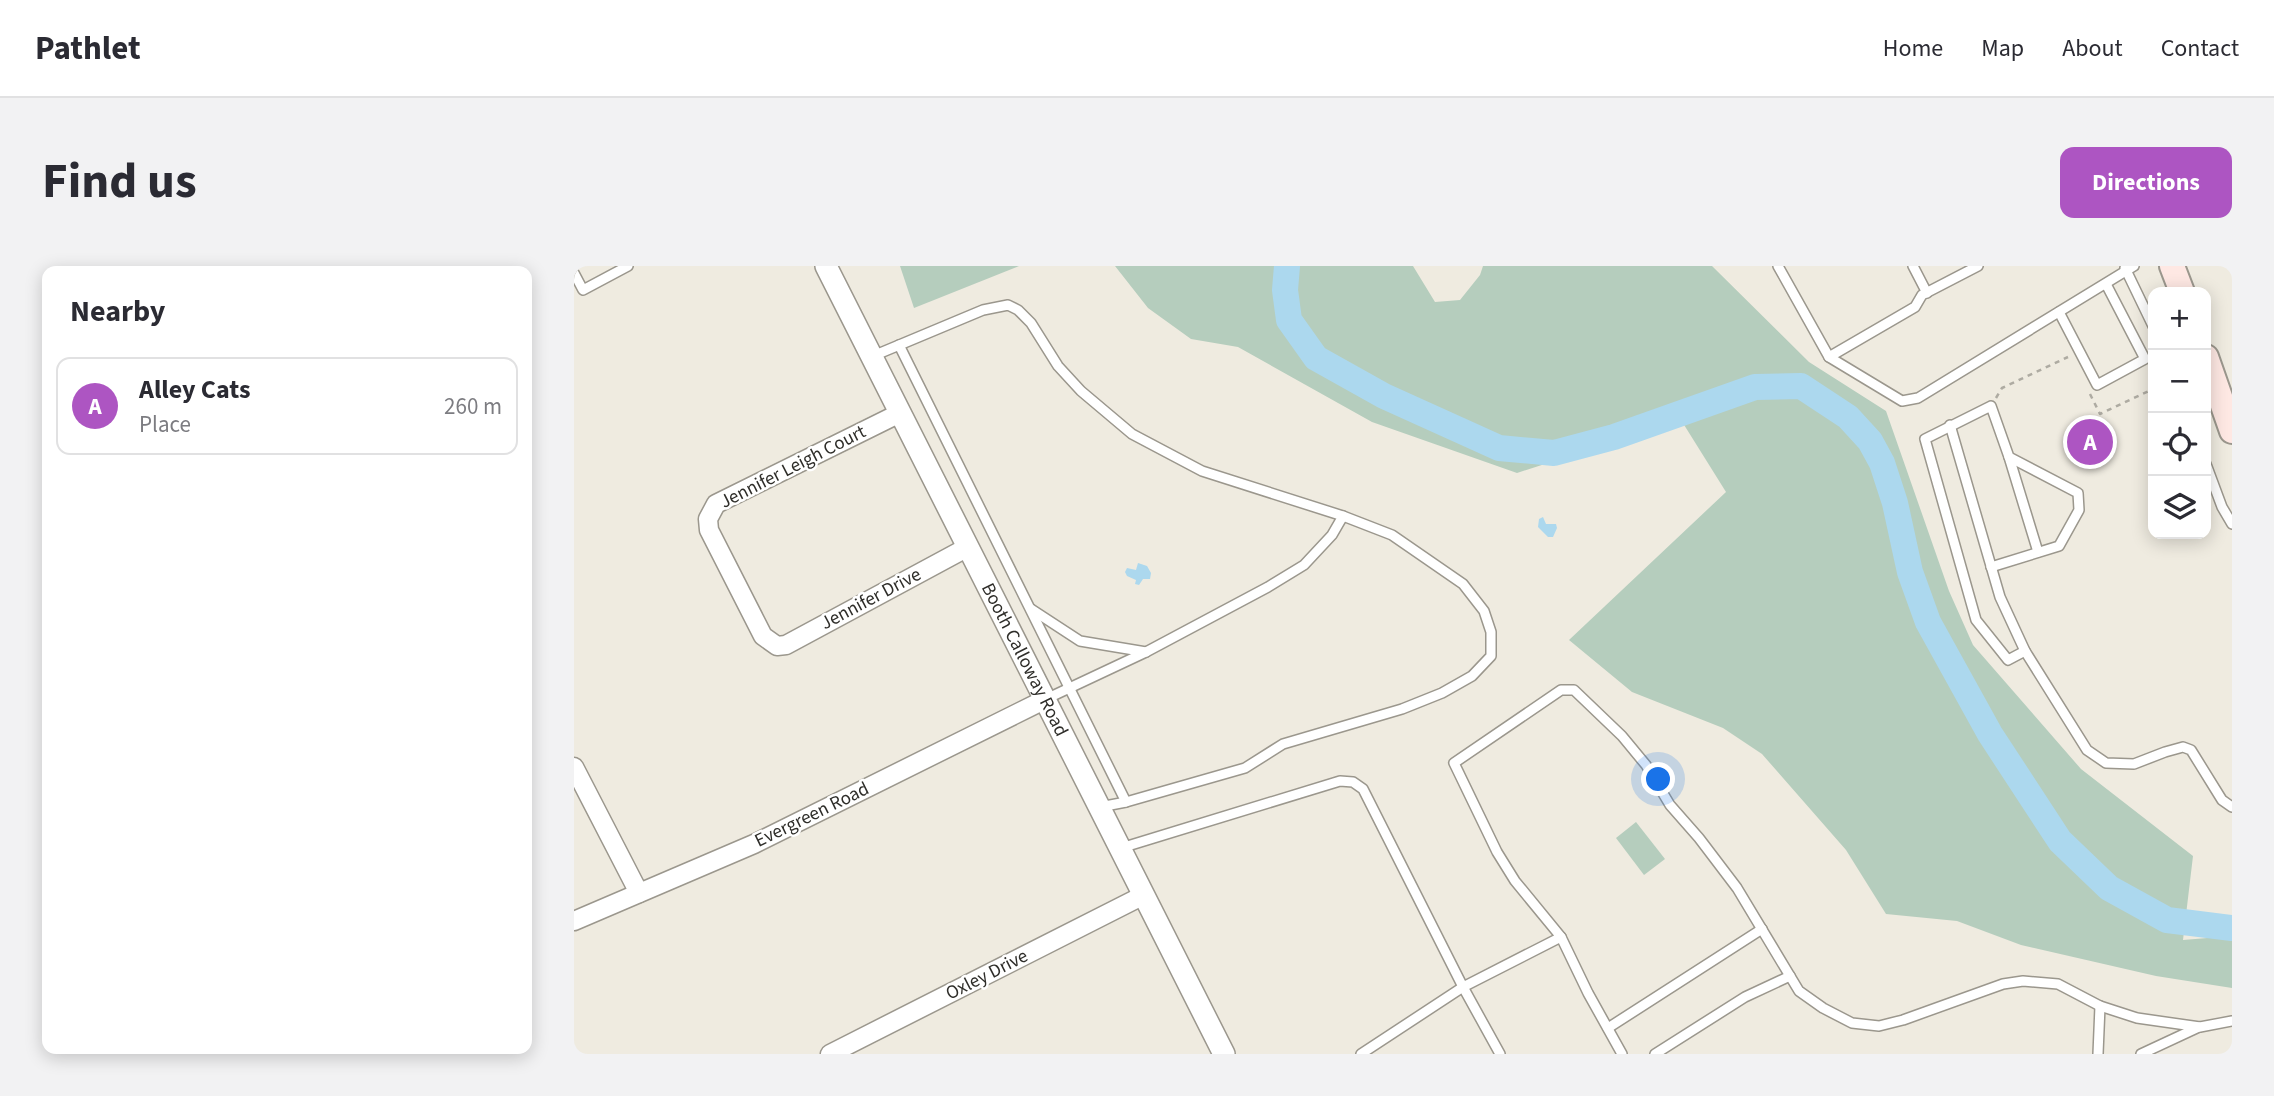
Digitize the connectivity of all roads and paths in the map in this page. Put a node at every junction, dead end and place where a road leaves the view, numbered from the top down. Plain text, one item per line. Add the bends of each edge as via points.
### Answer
1 (628, 266) edge
2 (826, 266) edge
3 (1777, 266) edge
4 (1913, 266) edge
5 (1978, 266) edge
6 (2172, 266) edge
7 (2129, 268) edge
8 (574, 273) edge
9 (2106, 284) junction
10 (2180, 287) edge
11 (1927, 293) junction
12 (2059, 312) junction
13 (2148, 314) edge
14 (899, 345) junction
15 (2071, 356) dead end
16 (872, 357) junction
17 (1829, 357) junction
18 (2211, 377) edge
19 (2088, 391) dead end
20 (2148, 391) edge
21 (1991, 406) junction
22 (900, 412) junction
23 (1950, 425) junction
24 (2232, 432) edge
25 (2009, 457) junction
26 (2211, 476) edge
27 (1343, 516) junction
28 (2232, 524) edge
29 (968, 547) junction
30 (2038, 552) junction
31 (1991, 567) junction
32 (1029, 608) junction
33 (773, 645) joint
34 (2025, 651) junction
35 (1146, 652) junction
36 (1070, 688) junction
37 (1046, 699) junction
38 (574, 767) edge
39 (1126, 802) junction
40 (1100, 807) junction
41 (2232, 807) edge
42 (1121, 848) junction
43 (639, 893) junction
44 (1144, 895) junction
45 (574, 921) edge
46 (1762, 929) junction
47 (1562, 937) junction
48 (1790, 976) junction
49 (1463, 987) junction
50 (2100, 1006) junction
51 (2232, 1021) edge
52 (2200, 1027) junction
53 (1608, 1028) junction
54 (830, 1054) edge
55 (1224, 1054) edge
56 (1361, 1054) edge
57 (1500, 1054) edge
58 (1622, 1054) edge
59 (1655, 1054) edge
60 (2098, 1054) edge
61 (2141, 1054) edge

1 - 8 lane via 583,290
2 - 16 street, Booth Calloway Road
3 - 17 lane
4 - 11 lane
5 - 11 lane
6 - 10 main road
7 - 9 lane
7 - 13 lane
9 - 12 lane
9 - 12 lane via 2145,359 2097,384
11 - 17 lane via 1915,307
12 - 17 lane via 1918,398 1902,401
14 - 16 lane
14 - 27 lane via 1008,304 1031,323 1058,366 1081,391 1132,434 1202,471
14 - 32 lane
15 - 21 path via 2002,388
16 - 22 street, Booth Calloway Road
18 - 24 main road
19 - 20 path via 2100,414
21 - 23 lane
21 - 25 lane
22 - 29 street, Booth Calloway Road
22 - 33 street, Jennifer Leigh Court via 716,504 710,513 709,530 763,636
23 - 31 lane
23 - 34 lane via 1925,439 1976,620 2008,660
25 - 30 lane
25 - 30 lane via 2078,493 2079,510 2059,546
26 - 28 lane
27 - 35 lane via 1304,565
27 - 39 lane via 1392,536 1463,584 1484,611 1491,632 1491,656 1472,676 1402,709 1283,744 1245,768
29 - 33 street, Jennifer Drive via 786,645
29 - 37 street, Booth Calloway Road
30 - 31 lane
31 - 34 lane
32 - 35 lane via 1080,641
32 - 36 lane
34 - 41 lane via 2087,751 2106,763 2134,764 2183,747 2191,750 2222,800
35 - 36 lane
36 - 37 lane
36 - 39 lane
37 - 40 street, Booth Calloway Road
37 - 43 street, Evergreen Road via 754,844
38 - 43 street
39 - 40 lane
40 - 42 street, Booth Calloway Road
42 - 44 street, Booth Calloway Road
42 - 49 lane via 1340,780 1353,782 1363,789
43 - 45 street, Evergreen Road
44 - 54 street, Oxley Drive
44 - 55 street, Booth Calloway Road
46 - 47 lane via 1737,888 1670,805 1646,765 1574,690 1561,690 1454,763 1515,881
46 - 48 lane
46 - 53 lane
47 - 49 lane
47 - 53 lane
48 - 50 lane via 1800,991 1823,1008 1852,1023 1879,1026 2023,981 2058,984
48 - 59 lane via 1745,997
49 - 56 lane
49 - 57 lane
50 - 52 lane via 2137,1018
50 - 60 lane
51 - 52 lane
52 - 61 lane
53 - 58 lane

